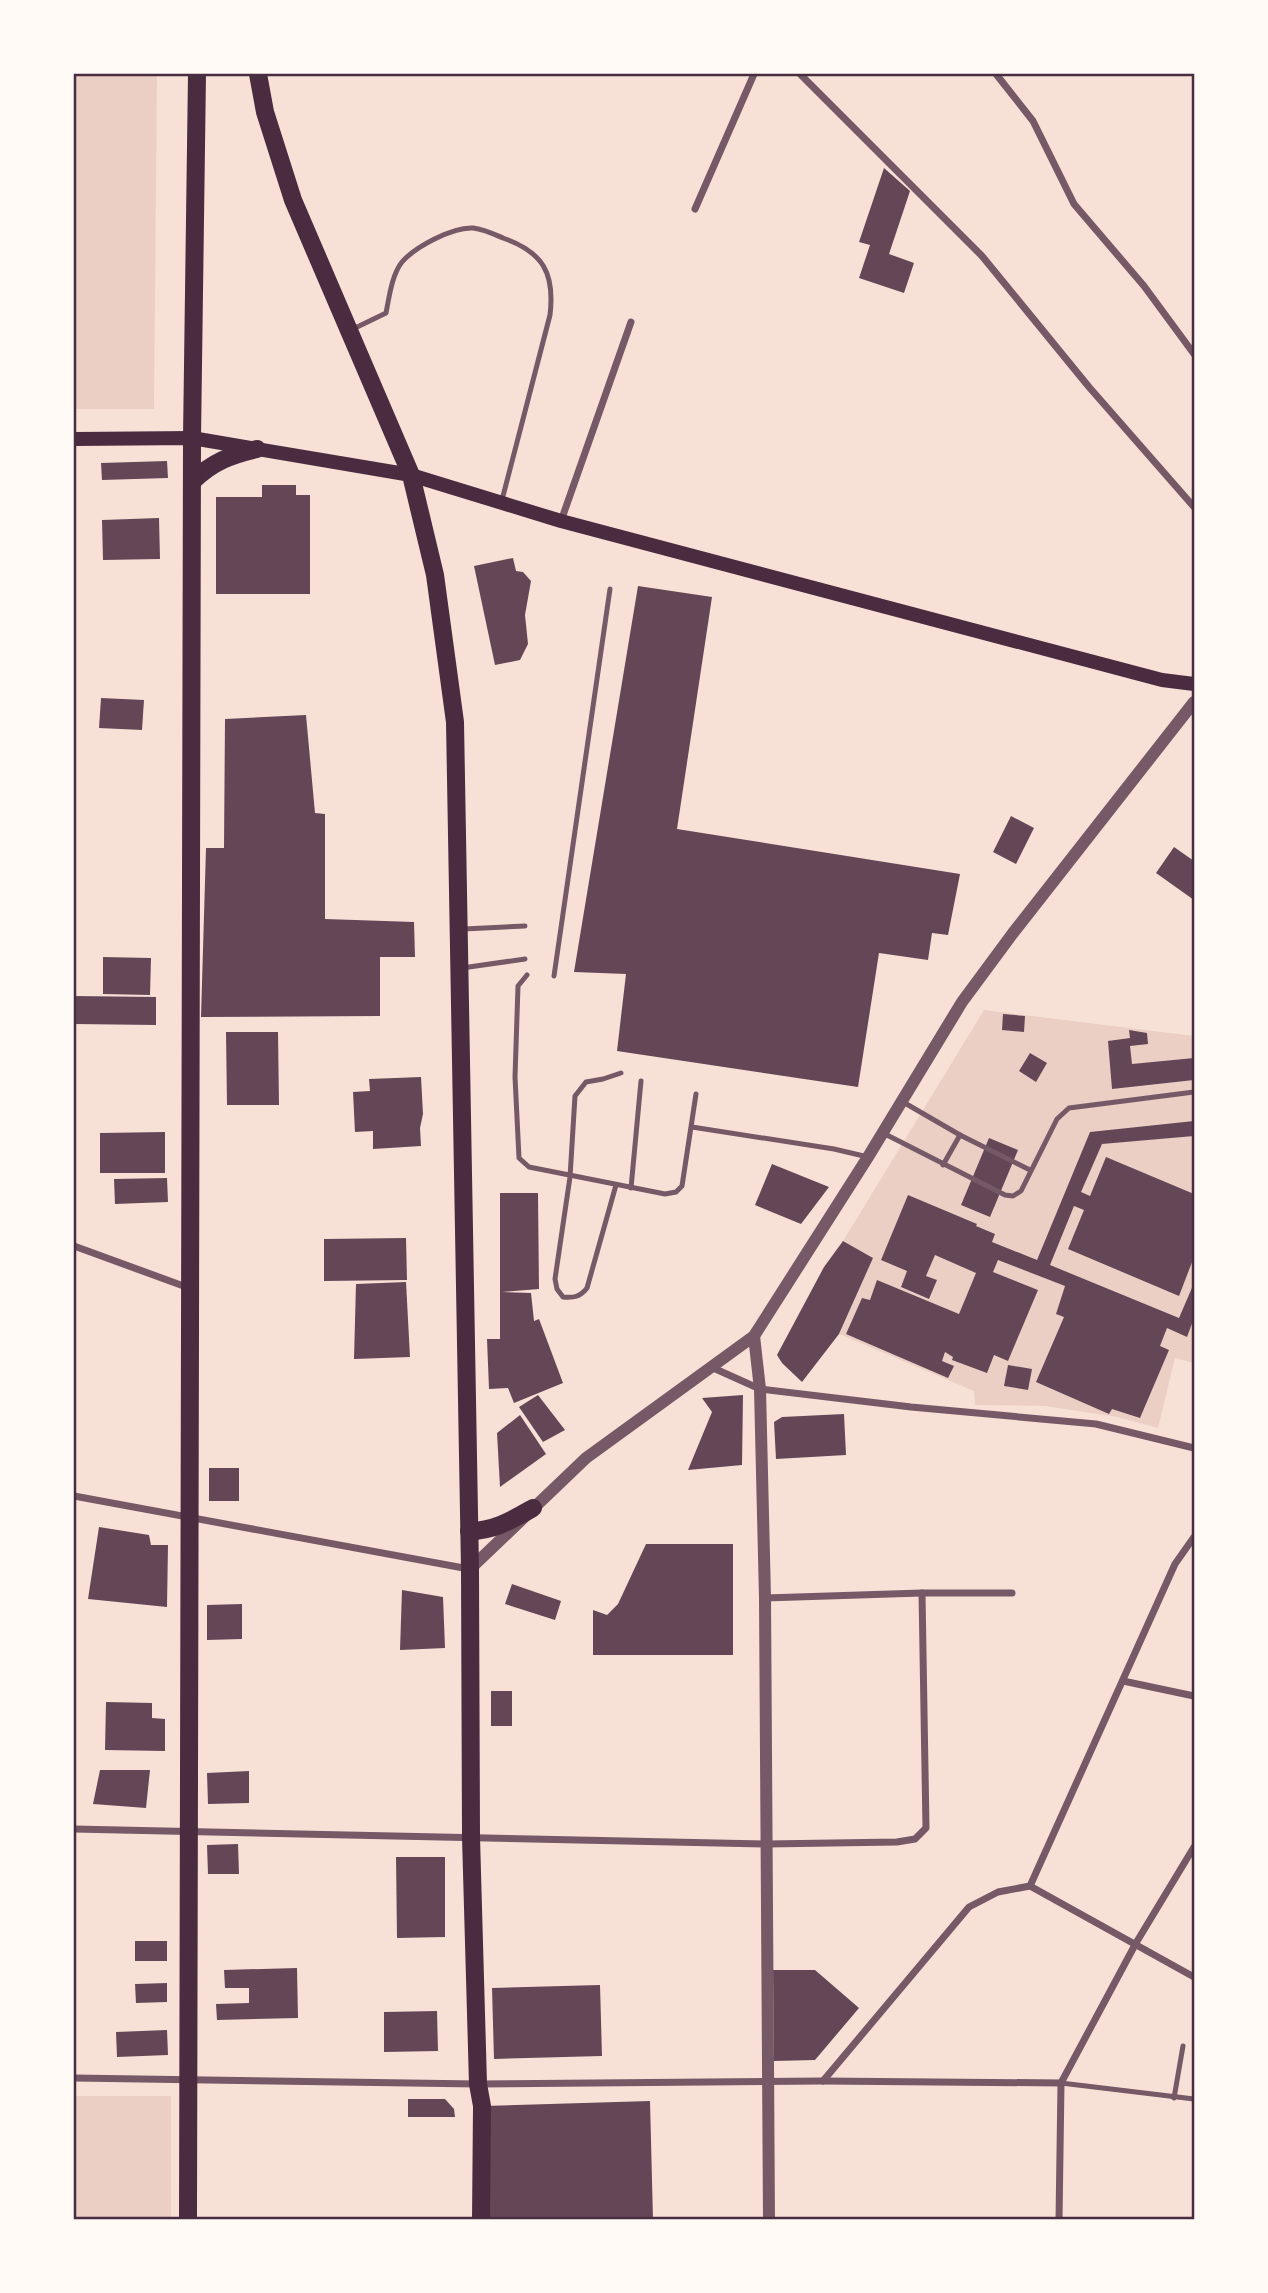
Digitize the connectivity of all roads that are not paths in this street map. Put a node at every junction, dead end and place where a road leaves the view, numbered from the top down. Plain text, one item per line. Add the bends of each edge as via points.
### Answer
1 (197, 74) edge
2 (258, 74) edge
3 (754, 74) edge
4 (800, 74) edge
5 (996, 74) edge
6 (695, 209) dead end
7 (631, 322) dead end
8 (349, 331) junction
9 (1195, 354) edge
10 (192, 438) junction
11 (74, 439) edge
12 (257, 449) junction
13 (411, 475) junction
14 (193, 481) junction
15 (501, 503) junction
16 (1195, 507) edge
17 (561, 521) junction
18 (610, 589) dead end
19 (1195, 684) edge
20 (1195, 702) edge
21 (525, 926) dead end
22 (460, 929) junction
23 (525, 959) dead end
24 (461, 968) junction
25 (527, 975) dead end
26 (554, 976) dead end
27 (621, 1073) dead end
28 (641, 1081) dead end
29 (1195, 1092) edge
30 (696, 1094) dead end
31 (902, 1101) junction
32 (692, 1127) junction
33 (883, 1133) junction
34 (960, 1135) junction
35 (868, 1157) junction
36 (943, 1165) junction
37 (1030, 1170) junction
38 (570, 1177) junction
39 (616, 1185) junction
40 (631, 1188) junction
41 (74, 1246) edge
42 (189, 1288) junction
43 (754, 1336) junction
44 (710, 1367) junction
45 (760, 1389) junction
46 (1195, 1448) edge
47 (74, 1496) edge
48 (533, 1508) junction
49 (189, 1516) junction
50 (469, 1531) junction
51 (1195, 1537) edge
52 (470, 1569) junction
53 (922, 1593) junction
54 (1013, 1593) dead end
55 (765, 1598) junction
56 (1123, 1681) junction
57 (1195, 1696) edge
58 (74, 1829) edge
59 (188, 1832) junction
60 (471, 1838) junction
61 (767, 1843) junction
62 (1195, 1847) edge
63 (1030, 1886) junction
64 (1136, 1943) junction
65 (1195, 1977) edge
66 (1183, 2046) dead end
67 (74, 2078) edge
68 (188, 2080) junction
69 (823, 2081) junction
70 (769, 2082) junction
71 (1061, 2083) junction
72 (478, 2084) junction
73 (1174, 2098) junction
74 (1195, 2099) edge
75 (188, 2220) edge
76 (481, 2220) edge
77 (769, 2220) edge
78 (1059, 2220) edge

1 - 10 main road
2 - 8 main road via 293,200
3 - 6 street
4 - 16 street via 982,256
5 - 9 street via 1033,121 1074,204
7 - 17 street
8 - 13 main road
8 - 15 lane via 386,313 400,265 415,250 458,230 473,228 526,246 539,260 549,277 550,315
10 - 11 main road
10 - 12 main road
10 - 14 main road
12 - 13 main road
12 - 14 main road via 220,459
13 - 15 main road
13 - 22 main road via 435,575 455,722
14 - 42 main road
15 - 17 main road
17 - 19 main road via 1162,680
18 - 26 lane
20 - 31 street via 962,1002
21 - 22 lane
22 - 24 main road
23 - 24 lane
24 - 50 main road
25 - 38 lane via 518,986 516,1002 519,1158 529,1167
27 - 38 lane via 586,1082 575,1096
28 - 40 lane
29 - 37 lane via 1069,1108 1056,1119
30 - 32 lane
31 - 33 street
31 - 34 lane
32 - 35 lane
32 - 40 lane via 682,1186 676,1192
33 - 35 street
33 - 36 lane
34 - 36 lane
34 - 37 lane
35 - 43 street
36 - 37 lane via 1013,1196 1021,1191
38 - 39 lane
38 - 39 lane via 555,1279 563,1297 573,1298 587,1288
39 - 40 lane
41 - 42 street
42 - 49 main road
43 - 44 street
43 - 45 street
44 - 45 street
44 - 48 street via 586,1458
45 - 46 street via 1096,1424
45 - 55 street
47 - 49 street
48 - 50 main road via 499,1526
48 - 52 street
49 - 52 street
49 - 59 main road
50 - 52 main road
51 - 56 street via 1175,1564
52 - 60 main road
53 - 54 street
53 - 55 street
53 - 61 street via 926,1828 915,1839 897,1842
55 - 61 street
56 - 57 street
56 - 63 street
58 - 59 street
59 - 60 street
59 - 68 main road
60 - 61 street
60 - 72 main road
61 - 70 street
62 - 64 street
63 - 64 street
63 - 69 street via 998,1892 969,1907
64 - 65 street
64 - 71 street
66 - 73 lane
67 - 68 street
68 - 72 street
68 - 75 main road
69 - 70 street
69 - 71 street
70 - 72 street
70 - 77 street
71 - 73 lane
71 - 78 street
72 - 76 main road via 482,2106
73 - 74 lane

